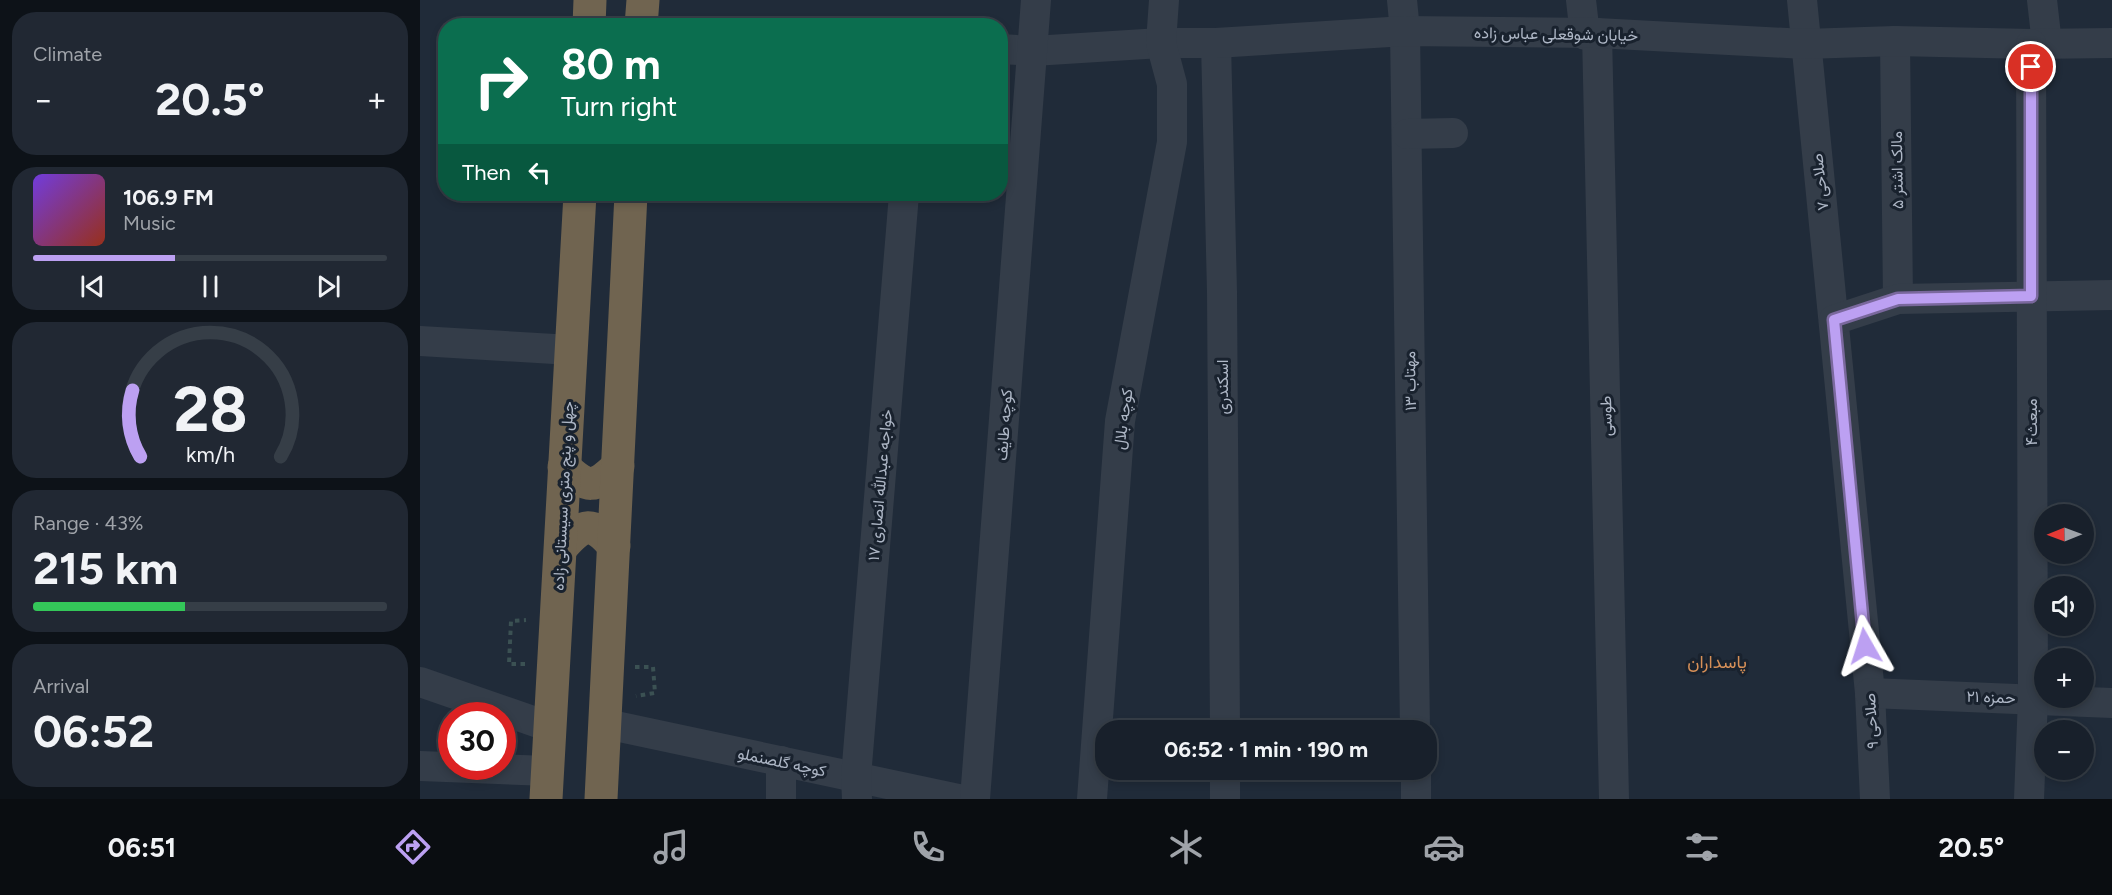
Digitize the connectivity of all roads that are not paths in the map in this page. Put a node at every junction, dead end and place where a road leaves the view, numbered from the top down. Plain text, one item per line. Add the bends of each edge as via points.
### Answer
1 (590, 0) edge
2 (643, 0) edge
3 (1036, 0) edge
4 (1164, 0) edge
5 (1402, 0) edge
6 (1581, 0) edge
7 (1802, 0) edge
8 (2042, 0) edge
9 (589, 18) edge
10 (642, 18) edge
11 (1406, 31) junction
12 (1591, 34) junction
13 (1895, 41) junction
14 (2112, 42) edge
15 (1161, 43) junction
16 (1216, 43) junction
17 (1805, 44) junction
18 (2039, 44) junction
19 (1008, 49) edge
20 (1033, 51) junction
21 (1453, 133) dead end
22 (1407, 134) junction
23 (580, 201) edge
24 (631, 201) edge
25 (903, 201) edge
26 (2112, 295) edge
27 (2031, 296) junction
28 (1898, 299) junction
29 (1834, 320) junction
30 (420, 341) edge
31 (571, 350) junction
32 (618, 466) junction
33 (564, 467) junction
34 (614, 546) junction
35 (561, 547) junction
36 (420, 682) edge
37 (1870, 693) junction
38 (2033, 699) junction
39 (2112, 703) edge
40 (1225, 720) edge
41 (1415, 720) edge
42 (606, 724) junction
43 (550, 727) junction
44 (781, 761) junction
45 (420, 766) edge
46 (1225, 780) edge
47 (1416, 780) edge
48 (547, 785) edge
49 (856, 788) edge
50 (601, 799) edge
51 (781, 799) edge
52 (958, 799) edge
53 (975, 799) edge
54 (1092, 799) edge
55 (1225, 799) edge
56 (1416, 799) edge
57 (1614, 799) edge
58 (1875, 799) edge
59 (2029, 799) edge

1 - 9 highway
2 - 10 highway
3 - 20 street, کوچه طایف
4 - 15 street, کوچه بلال
5 - 11 street, مهتاب ۱۳
6 - 12 street, طوسی
7 - 17 street, صلاحی ۷
8 - 18 street, مبعث۴
11 - 12 street, خیابان شوقعلی عباس زاده
11 - 16 street, خیابان شوقعلی عباس زاده
11 - 22 street, مهتاب ۱۳
12 - 17 street, خیابان شوقعلی عباس زاده
12 - 57 street, طوسی
13 - 17 street, خیابان شوقعلی عباس زاده
13 - 18 street, خیابان شوقعلی عباس زاده
13 - 28 street, مالک اشتر ۵
14 - 18 street, خیابان شوقعلی عباس زاده
15 - 16 street, خیابان شوقعلی عباس زاده
15 - 20 street, خیابان شوقعلی عباس زاده
15 - 54 street, کوچه بلال via 1172,84 1172,142 1120,421
16 - 40 street, اسکندری
17 - 29 street, صلاحی ۷
18 - 27 street, مبعث۴
19 - 20 street, خیابان شوقعلی عباس زاده
20 - 53 street, کوچه طایف
21 - 22 street
22 - 41 street, مهتاب ۱۳
23 - 31 highway, چهل و پنج متری سیستانی زاده
24 - 32 highway
25 - 49 street, خواجه عبدالله انصاری ۱۷
26 - 27 street
27 - 28 street
27 - 38 street, مبعث۴
28 - 29 street
29 - 37 street, صلاحی ۹
30 - 31 street
31 - 33 highway, چهل و پنج متری سیستانی زاده
32 - 33 highway via 602,481 591,485 579,482
32 - 34 highway
33 - 35 highway, چهل و پنج متری سیستانی زاده
34 - 35 highway via 601,531 589,526 577,529
34 - 42 highway
35 - 43 highway, چهل و پنج متری سیستانی زاده
36 - 43 street
37 - 38 street, حمزه ۲۱
37 - 58 street, صلاحی ۹
38 - 39 street, حمزه ۲۱
38 - 59 street, مبعث۴
42 - 44 street, کوچه گلصنملو
42 - 50 highway
43 - 48 highway, چهل و پنج متری سیستانی زاده
44 - 49 street, کوچه گلصنملو
44 - 51 street
45 - 48 street
46 - 55 street
47 - 56 street
49 - 52 street, کوچه گلصنملو

